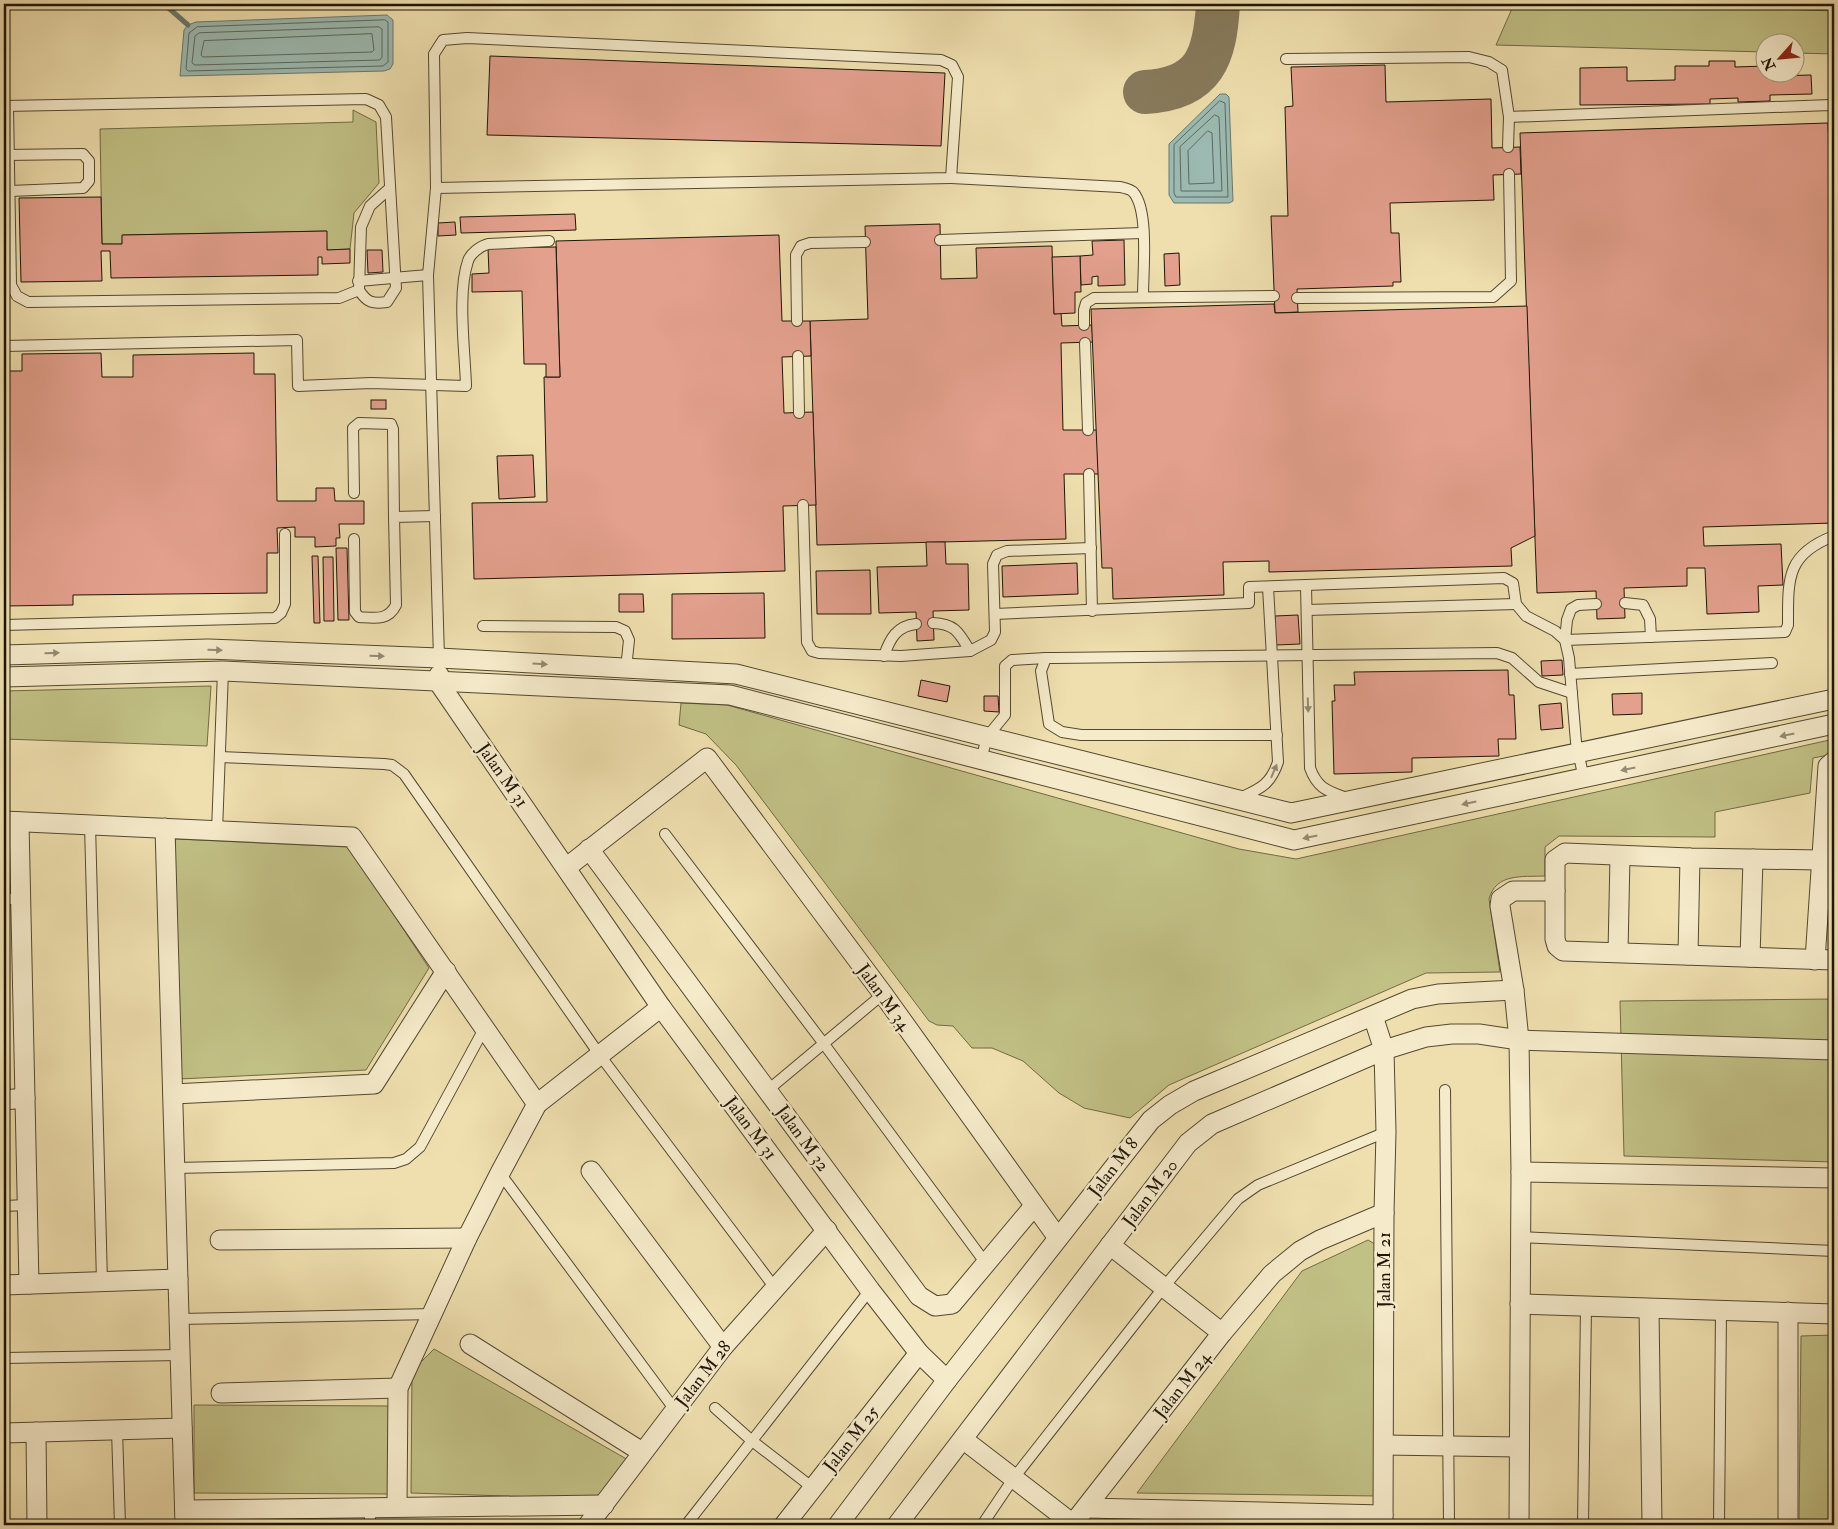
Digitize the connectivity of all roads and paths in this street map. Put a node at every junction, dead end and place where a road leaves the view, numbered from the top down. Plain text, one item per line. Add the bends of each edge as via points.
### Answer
1 (1286, 59) dead end
2 (6, 106) edge
3 (1834, 106) edge
4 (1509, 117) junction
5 (1508, 147) dead end
6 (6, 155) edge
7 (1509, 174) dead end
8 (951, 178) junction
9 (390, 188) junction
10 (436, 188) junction
11 (10, 191) junction
12 (1142, 233) junction
13 (940, 240) dead end
14 (549, 241) dead end
15 (7, 242) edge
16 (865, 242) dead end
17 (428, 275) junction
18 (396, 278) junction
19 (359, 286) junction
20 (1143, 296) junction
21 (1274, 296) dead end
22 (1297, 298) dead end
23 (796, 321) dead end
24 (1084, 325) dead end
25 (1085, 343) dead end
26 (4, 346) edge
27 (798, 356) dead end
28 (431, 383) junction
29 (799, 412) dead end
30 (1088, 430) dead end
31 (1089, 474) dead end
32 (354, 493) dead end
33 (803, 505) dead end
34 (435, 516) junction
35 (394, 517) junction
36 (285, 534) dead end
37 (1834, 536) edge
38 (354, 539) dead end
39 (1092, 548) junction
40 (1268, 586) junction
41 (1306, 586) junction
42 (1625, 603) dead end
43 (1516, 604) junction
44 (1596, 604) dead end
45 (1307, 610) junction
46 (1092, 611) junction
47 (995, 614) junction
48 (916, 624) dead end
49 (933, 624) dead end
50 (4, 625) edge
51 (483, 626) dead end
52 (1651, 637) junction
53 (1565, 640) junction
54 (970, 651) junction
55 (4, 655) edge
56 (884, 656) junction
57 (1273, 656) junction
58 (1307, 656) junction
59 (439, 658) junction
60 (1046, 658) junction
61 (1772, 663) dead end
62 (626, 668) junction
63 (223, 672) junction
64 (1570, 674) junction
65 (4, 677) edge
66 (439, 683) junction
67 (1572, 693) junction
68 (1834, 699) edge
69 (1834, 724) edge
70 (1277, 735) junction
71 (986, 736) junction
72 (1580, 753) junction
73 (220, 756) junction
74 (981, 760) junction
75 (1834, 761) edge
76 (1584, 779) junction
77 (1237, 799) junction
78 (1352, 800) junction
79 (11, 821) edge
80 (90, 825) junction
81 (165, 828) junction
82 (217, 831) junction
83 (665, 834) dead end
84 (588, 849) junction
85 (1620, 856) junction
86 (1690, 858) junction
87 (1754, 859) junction
88 (1820, 860) junction
89 (567, 867) junction
90 (1555, 891) junction
91 (12, 899) edge
92 (1618, 952) junction
93 (1688, 955) junction
94 (1750, 957) junction
95 (1815, 960) junction
96 (1834, 960) edge
97 (13, 967) edge
98 (446, 971) junction
99 (1514, 990) junction
100 (882, 994) junction
101 (661, 1007) junction
102 (1373, 1016) junction
103 (486, 1027) junction
104 (1519, 1040) junction
105 (824, 1044) junction
106 (1384, 1050) junction
107 (1834, 1050) edge
108 (599, 1054) junction
109 (768, 1090) junction
110 (1445, 1090) dead end
111 (173, 1094) junction
112 (24, 1098) junction
113 (4, 1100) edge
114 (537, 1104) junction
115 (1386, 1132) junction
116 (175, 1168) junction
117 (591, 1171) dead end
118 (1521, 1172) junction
119 (500, 1173) junction
120 (1834, 1178) edge
121 (27, 1205) junction
122 (4, 1206) edge
123 (1034, 1206) junction
124 (1384, 1213) junction
125 (827, 1230) junction
126 (1520, 1237) junction
127 (467, 1238) junction
128 (1058, 1238) junction
129 (220, 1240) dead end
130 (1110, 1245) junction
131 (1834, 1251) edge
132 (986, 1265) junction
133 (178, 1279) junction
134 (102, 1282) junction
135 (29, 1284) junction
136 (4, 1285) edge
137 (775, 1288) junction
138 (1163, 1288) junction
139 (870, 1290) junction
140 (1520, 1304) junction
141 (1586, 1306) junction
142 (1649, 1309) junction
143 (1720, 1312) junction
144 (1788, 1312) junction
145 (434, 1314) junction
146 (1834, 1314) edge
147 (179, 1318) junction
148 (1222, 1333) junction
149 (470, 1344) dead end
150 (723, 1347) junction
151 (919, 1353) junction
152 (180, 1355) junction
153 (4, 1358) edge
154 (947, 1380) junction
155 (398, 1388) junction
156 (222, 1393) dead end
157 (716, 1408) dead end
158 (675, 1410) junction
159 (182, 1428) junction
160 (117, 1430) junction
161 (36, 1432) junction
162 (4, 1433) edge
163 (751, 1440) junction
164 (964, 1440) junction
165 (1384, 1446) junction
166 (1449, 1446) junction
167 (1518, 1447) junction
168 (642, 1452) junction
169 (1013, 1479) junction
170 (813, 1488) junction
171 (604, 1505) junction
172 (397, 1507) junction
173 (1087, 1508) junction
174 (370, 1517) edge
175 (185, 1518) edge
176 (1383, 1520) edge
177 (37, 1525) edge
178 (120, 1525) edge
179 (588, 1525) edge
180 (686, 1525) edge
181 (784, 1525) edge
182 (838, 1525) edge
183 (897, 1525) edge
184 (982, 1525) edge
185 (1072, 1525) edge
186 (1449, 1525) edge
187 (1519, 1525) edge
188 (1583, 1525) edge
189 (1652, 1525) edge
190 (1720, 1525) edge
191 (1788, 1525) edge

1 - 4 lane via 1468,56 1502,70
2 - 6 lane
2 - 9 lane via 366,99 379,105 386,117
3 - 4 lane
4 - 5 lane
6 - 11 lane
6 - 11 lane via 84,154 90,161 89,181 82,188
7 - 22 lane via 1511,281 1492,297
8 - 10 lane
8 - 10 lane via 958,77 952,65 941,60 467,38 443,40 434,54
8 - 12 lane via 1132,190 1140,201
9 - 18 lane
9 - 19 lane via 370,206 361,227
10 - 17 lane
11 - 15 lane
12 - 13 lane
12 - 20 lane
14 - 28 lane via 488,244 481,246 468,260 463,296 466,386
15 - 19 lane via 11,285 17,296 28,302 339,298
16 - 23 lane via 810,242 801,246 796,255
17 - 18 lane
17 - 28 lane
18 - 19 lane
18 - 19 lane via 396,288 387,302 372,304 364,299
20 - 21 lane
20 - 24 lane via 1094,298 1086,303
25 - 30 lane
26 - 28 lane via 297,340 298,386
27 - 29 lane
28 - 34 lane
31 - 39 lane
32 - 35 lane via 353,428 358,424 391,424
33 - 56 lane via 807,642 812,651 819,653
34 - 35 lane
34 - 59 lane
35 - 38 lane via 396,605 392,613 383,618 359,617 355,612
36 - 50 lane via 285,604 275,618
37 - 52 lane via 1804,551 1790,576 1785,632
39 - 46 lane
39 - 47 lane via 1007,551 997,555 993,564
40 - 41 lane
40 - 46 lane via 1249,587 1249,603
40 - 57 lane
41 - 43 lane via 1504,578 1513,583
41 - 45 lane
42 - 52 lane via 1642,606 1650,618
43 - 45 lane
43 - 53 lane via 1526,616 1555,630
44 - 53 lane via 1571,608
45 - 58 lane
46 - 47 lane
47 - 54 lane via 995,632 991,640
48 - 56 lane via 899,629 889,641
49 - 54 lane via 946,624 958,632
51 - 62 lane via 616,627 625,631 628,640
52 - 53 lane
53 - 64 lane
54 - 56 lane
55 -> 59 street via 208,649
57 - 58 lane
57 - 60 lane
57 - 70 lane
58 - 67 lane via 1505,654 1539,682
58 -> 78 lane via 1310,768 1315,781 1324,790
59 -> 62 street
59 - 66 street
60 - 70 lane via 1041,670 1049,724 1062,732 1081,735
60 - 71 lane via 1012,660 1005,666 1005,715
61 - 64 lane
62 - 71 street via 736,674
63 - 65 street
63 - 66 street
63 - 73 lane
64 - 67 lane
66 - 74 street via 730,695
66 - 89 street, Jalan M 31
67 - 72 lane via 1576,742
68 - 72 street
69 -> 76 street
77 -> 70 lane via 1261,788 1273,777 1278,762
71 - 74 lane
71 - 77 street
72 - 76 lane
72 - 78 street
73 - 82 lane
73 - 108 lane via 384,764 398,769
76 -> 74 street via 1294,840
75 - 88 street via 1828,766
77 - 78 street via 1291,813
79 - 80 street
79 - 91 street
80 - 81 street
80 - 134 lane
81 - 82 street
81 - 111 street
82 - 98 street via 352,837
83 - 105 lane
84 - 89 street
84 - 100 street, Jalan M 34 via 707,758
84 - 109 street, Jalan M 32
85 - 86 street
85 - 90 street via 1559,855 1555,860
85 - 92 street
86 - 87 street
86 - 93 street
87 - 88 street
87 - 94 street
88 - 95 street
89 - 101 street, Jalan M 31
90 - 92 street via 1557,946 1563,951
90 - 99 street via 1513,891 1501,899
91 - 97 street
92 - 93 street
93 - 94 street
94 - 95 street
95 - 96 street
97 - 112 street
98 - 103 street
98 - 111 street via 374,1084
99 - 102 street, Jalan M 8 via 1438,994 1412,999
99 - 104 street
100 - 105 lane
100 - 123 street, Jalan M 34
101 - 108 street
101 - 125 street, Jalan M 31
102 - 106 street, Jalan M 21
102 - 128 street, Jalan M 8 via 1194,1091 1170,1105 1150,1120
103 - 114 street
103 - 116 lane via 420,1147 406,1159 394,1163
104 - 106 street, Jalan M 20 via 1452,1034 1426,1037
104 - 107 street, Jalan M 20
104 - 118 street
105 - 109 lane
105 - 132 lane
106 - 115 street, Jalan M 21
106 - 130 street, Jalan M 20 via 1212,1124 1188,1143
108 - 114 street
108 - 137 lane
109 - 132 street, Jalan M 32 via 919,1296 934,1306 952,1304
110 - 166 lane
111 - 116 street
112 - 113 street
112 - 121 street
114 - 119 street
115 - 124 street, Jalan M 21
115 - 138 lane via 1247,1192
116 - 133 street
117 - 150 street
118 - 120 street
118 - 126 street
119 - 127 street
119 - 158 lane
121 - 122 lane
121 - 135 street
123 - 128 street, Jalan M 34
123 - 132 street, Jalan M 32
124 - 148 street, Jalan M 24 via 1300,1251 1272,1274
124 - 165 street, Jalan M 21
125 - 137 street, Jalan M 28
125 - 139 street, Jalan M 31
126 - 131 lane
126 - 140 street
127 - 129 street
127 - 145 street
128 - 154 street, Jalan M 8
130 - 138 street
130 - 164 street, Jalan M 20
133 - 134 street
133 - 147 street
134 - 135 street
135 - 136 street
137 - 150 street, Jalan M 28
138 - 148 street
138 - 169 lane
139 - 151 street, Jalan M 31
139 - 163 lane
140 - 141 street
140 - 167 street
141 - 142 street
141 - 188 lane
142 - 143 street
142 - 189 street
143 - 144 street
143 - 190 lane
144 - 146 street
144 - 191 street
145 - 147 lane
145 - 155 street
147 - 152 street
148 - 173 street, Jalan M 24
149 - 168 street
150 - 158 street, Jalan M 28
151 - 154 street, Jalan M 31
151 - 170 street, Jalan M 25
152 - 153 lane
152 - 159 street
154 - 182 street, Jalan M 8
155 - 156 street
155 - 172 street
157 - 163 lane
158 - 168 street, Jalan M 28
159 - 160 street
159 - 175 street
160 - 161 street
160 - 178 lane
161 - 162 street
161 - 177 street
163 - 170 lane
163 - 180 lane
164 - 169 street
164 - 183 street, Jalan M 20
165 - 166 street
165 - 176 street, Jalan M 21
166 - 167 street
166 - 186 lane
167 - 187 street
168 - 171 street, Jalan M 28
169 - 184 lane
169 - 185 street
170 - 181 street, Jalan M 25
171 - 172 street
171 - 179 street, Jalan M 28
172 - 174 street
173 - 176 street
173 - 185 street, Jalan M 24
174 - 175 street

